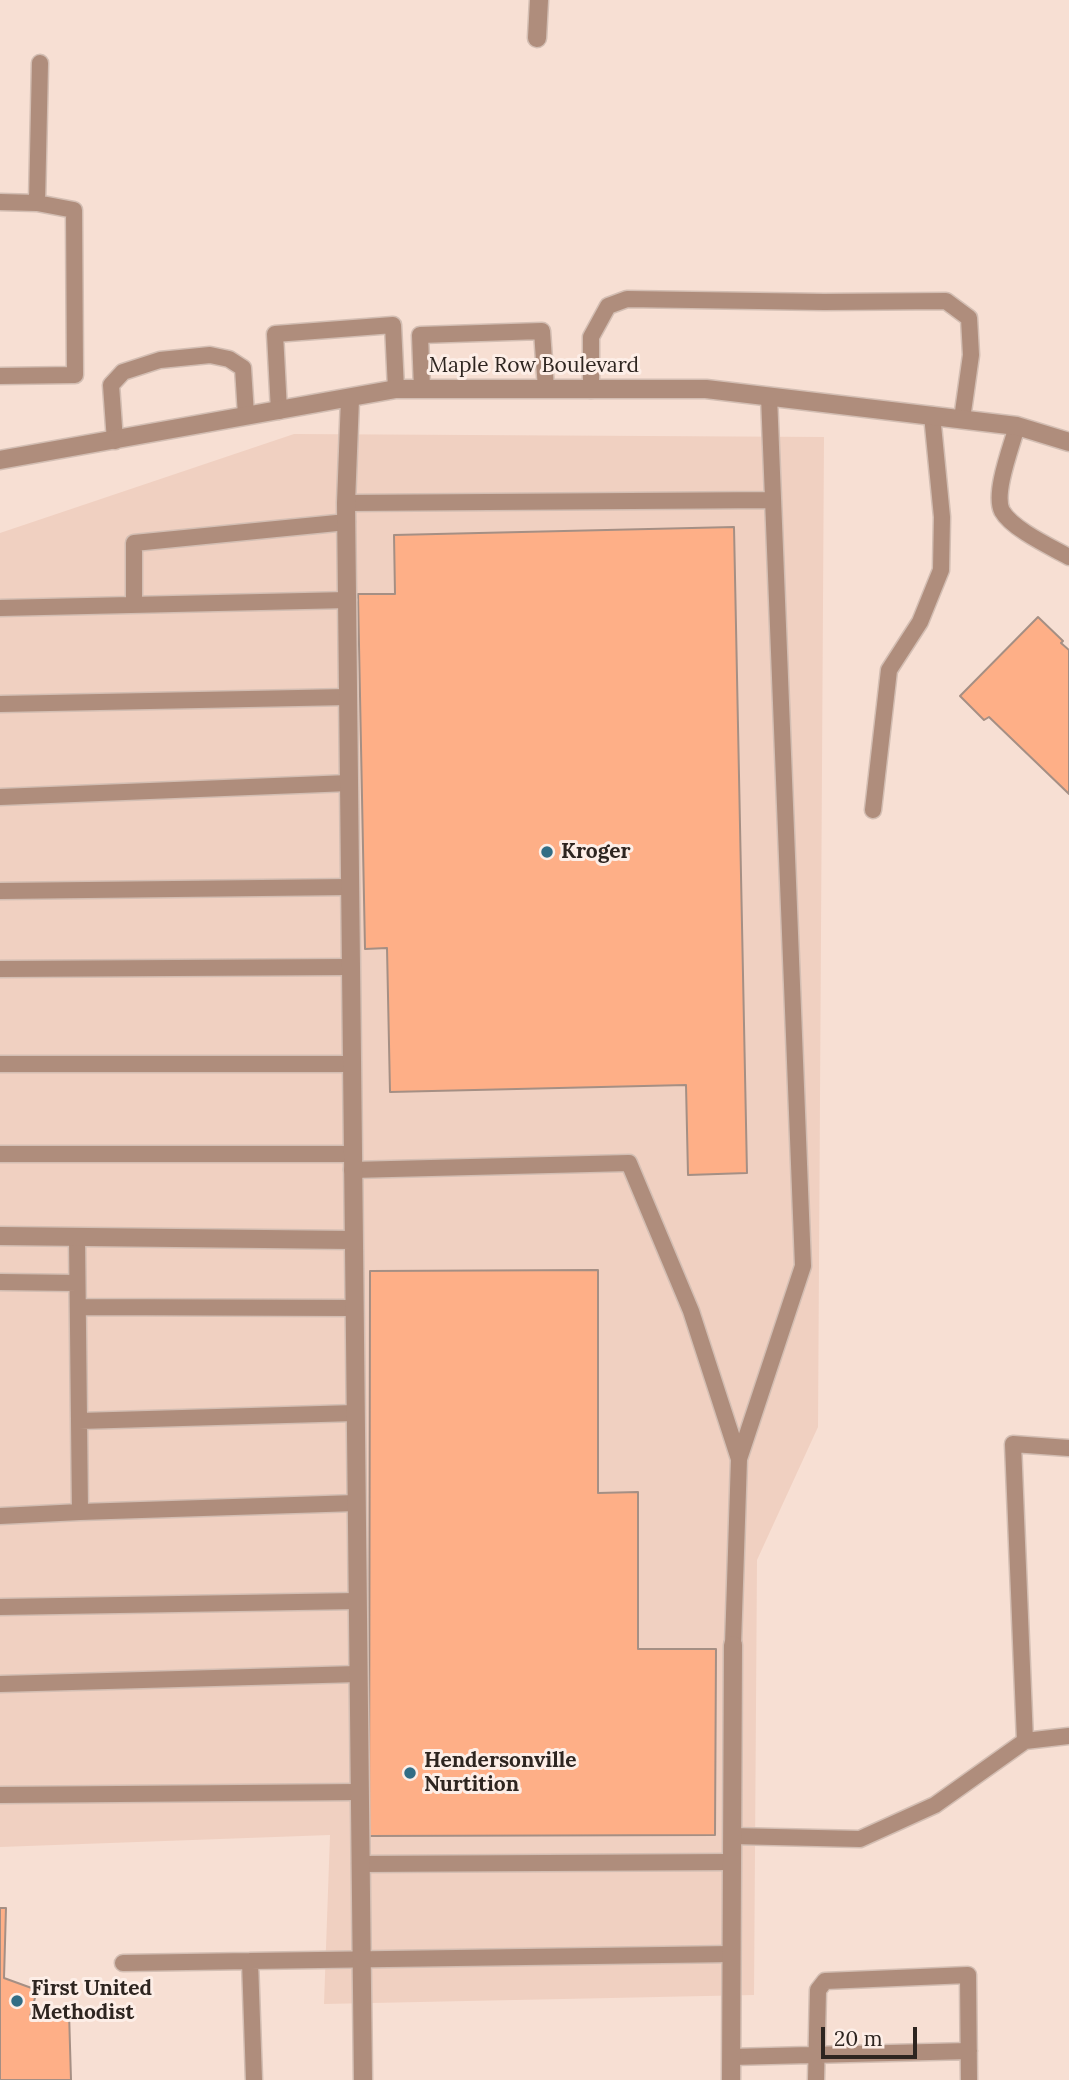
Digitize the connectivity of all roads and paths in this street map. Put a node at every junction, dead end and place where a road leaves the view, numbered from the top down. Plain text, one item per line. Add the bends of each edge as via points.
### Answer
1 (539, 0) edge
2 (537, 38) dead end
3 (40, 64) dead end
4 (0, 202) edge
5 (37, 203) junction
6 (0, 376) edge
7 (396, 389) junction
8 (422, 389) junction
9 (546, 389) junction
10 (592, 390) junction
11 (769, 396) junction
12 (350, 399) junction
13 (279, 411) junction
14 (246, 415) junction
15 (932, 415) junction
16 (962, 419) junction
17 (1017, 426) junction
18 (115, 441) junction
19 (1069, 442) edge
20 (0, 460) edge
21 (773, 500) junction
22 (346, 503) junction
23 (347, 522) junction
24 (1069, 557) edge
25 (348, 600) junction
26 (134, 605) junction
27 (0, 608) edge
28 (348, 698) junction
29 (0, 704) edge
30 (349, 783) junction
31 (0, 797) edge
32 (873, 810) dead end
33 (349, 887) junction
34 (0, 891) edge
35 (350, 967) junction
36 (0, 969) edge
37 (0, 1064) edge
38 (351, 1064) junction
39 (0, 1154) edge
40 (352, 1162) junction
41 (0, 1236) edge
42 (76, 1237) junction
43 (352, 1240) junction
44 (0, 1282) edge
45 (77, 1283) junction
46 (78, 1307) junction
47 (354, 1308) junction
48 (355, 1413) junction
49 (79, 1421) junction
50 (1069, 1448) edge
51 (739, 1460) junction
52 (356, 1503) junction
53 (80, 1512) junction
54 (0, 1516) edge
55 (357, 1601) junction
56 (0, 1607) edge
57 (733, 1645) joint
58 (358, 1674) junction
59 (0, 1684) edge
60 (1069, 1736) edge
61 (1025, 1741) junction
62 (359, 1792) junction
63 (0, 1795) edge
64 (732, 1836) junction
65 (732, 1862) junction
66 (360, 1864) junction
67 (732, 1954) junction
68 (361, 1960) junction
69 (250, 1961) junction
70 (123, 1963) dead end
71 (969, 2051) junction
72 (816, 2055) junction
73 (731, 2057) junction
74 (254, 2080) edge
75 (363, 2080) edge
76 (731, 2080) edge
77 (816, 2080) edge
78 (969, 2080) edge

1 - 2 street
3 - 5 lane
4 - 5 lane
5 - 6 lane via 74,210 75,375
7 - 8 street, Maple Row Boulevard
7 - 12 street, Maple Row Boulevard
7 - 13 lane via 393,325 275,334
8 - 9 street, Maple Row Boulevard
8 - 9 lane via 420,335 542,331
9 - 10 street, Maple Row Boulevard
10 - 11 street, Maple Row Boulevard via 706,388
10 - 16 lane via 591,337 608,306 627,299 946,301 969,318 971,355
11 - 15 street, Maple Row Boulevard
11 - 21 lane
12 - 13 street, Maple Row Boulevard
12 - 22 street
13 - 14 street, Maple Row Boulevard
14 - 18 street, Maple Row Boulevard
14 - 18 lane via 243,368 229,359 210,355 160,360 123,372 111,385
15 - 16 street, Maple Row Boulevard
15 - 32 lane via 942,517 941,570 920,622 889,670
16 - 17 street, Maple Row Boulevard
17 - 19 street, Maple Row Boulevard
17 - 24 lane via 1000,487 1001,509 1011,522
18 - 20 street, Maple Row Boulevard
21 - 22 lane
21 - 51 lane via 803,1266
22 - 23 street
23 - 25 street
23 - 26 lane via 134,543
25 - 26 lane
25 - 28 street
26 - 27 lane
28 - 29 lane
28 - 30 street
30 - 31 lane
30 - 33 street
33 - 34 lane
33 - 35 street
35 - 36 lane
35 - 38 street
37 - 38 lane
38 - 40 street
39 - 40 lane
40 - 43 street
40 - 51 lane via 629,1163 691,1311
41 - 42 street
42 - 43 street
42 - 45 lane
43 - 47 street
44 - 45 lane
45 - 46 lane
46 - 47 lane
46 - 49 lane
47 - 48 street
48 - 49 lane
48 - 52 street
49 - 53 lane
50 - 61 lane via 1013,1444
51 - 57 lane
52 - 53 lane
52 - 55 street
53 - 54 lane
55 - 56 lane
55 - 58 street
57 - 64 street
58 - 59 lane
58 - 62 street
60 - 61 lane
61 - 64 lane via 935,1805 860,1839
62 - 63 lane
62 - 66 street
64 - 65 street
65 - 66 lane
65 - 67 street
66 - 68 street
67 - 68 lane
67 - 73 street
68 - 69 lane
68 - 75 street
69 - 70 lane
69 - 74 lane
71 - 72 lane
71 - 72 lane via 968,1975 825,1981 818,1990
71 - 78 lane
72 - 73 lane
72 - 77 lane
73 - 76 street

